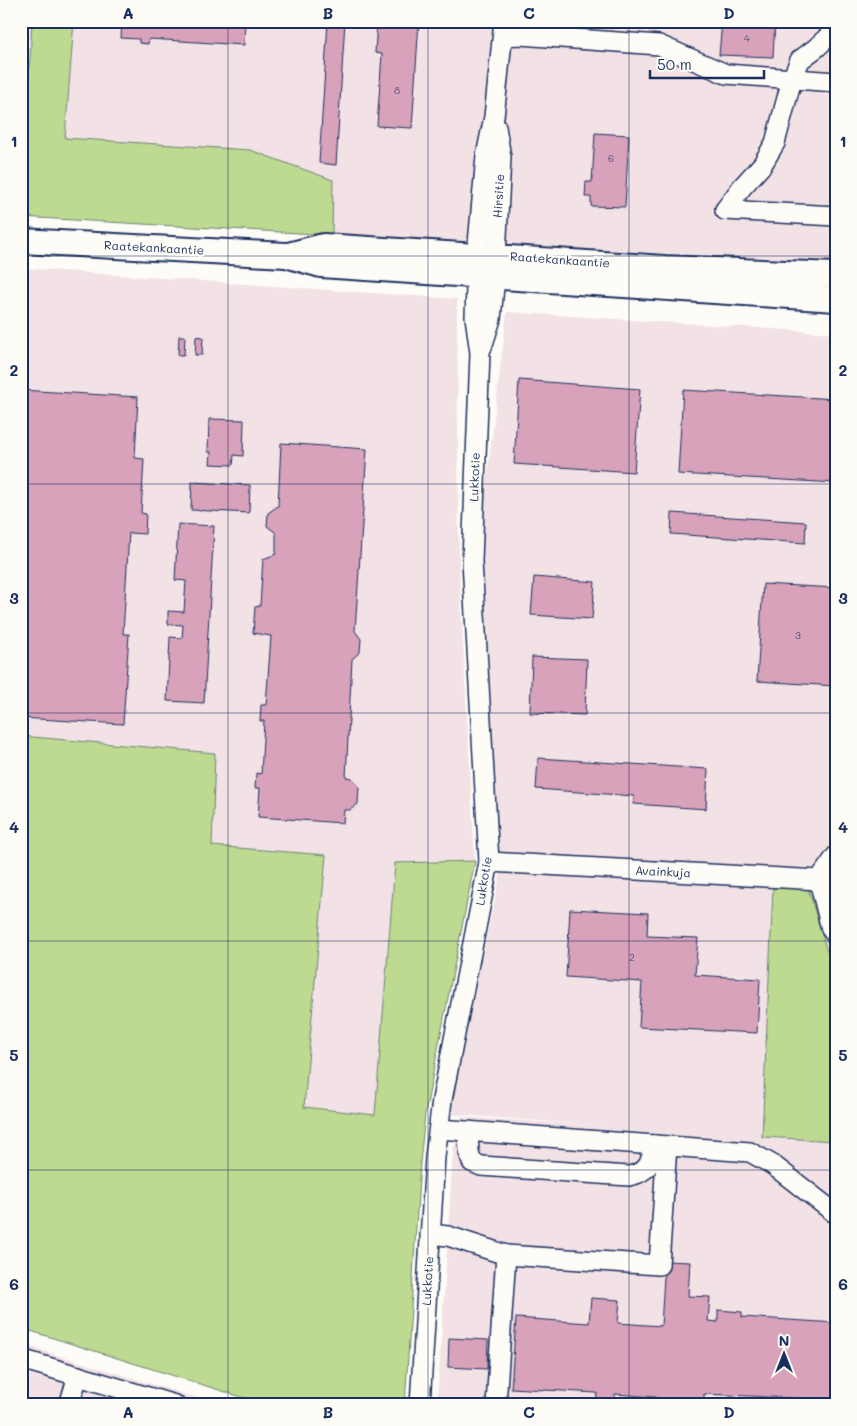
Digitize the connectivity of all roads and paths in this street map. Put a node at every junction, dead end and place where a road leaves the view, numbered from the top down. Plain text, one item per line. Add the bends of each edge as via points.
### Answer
1 (836, 23) edge
2 (503, 28) edge
3 (792, 79) junction
4 (836, 82) edge
5 (836, 216) edge
6 (21, 241) edge
7 (486, 265) junction
8 (836, 275) edge
9 (836, 299) edge
10 (480, 353) joint
11 (836, 856) edge
12 (489, 862) junction
13 (828, 879) edge
14 (836, 935) edge
15 (439, 1129) junction
16 (468, 1132) junction
17 (661, 1145) junction
18 (836, 1214) edge
19 (430, 1234) junction
20 (506, 1255) junction
21 (21, 1358) edge
22 (78, 1376) junction
23 (69, 1405) edge
24 (175, 1405) edge
25 (420, 1405) edge
26 (496, 1405) edge

1 - 3 street via 831,34 800,60
2 - 3 street via 520,35 659,46 726,74
2 - 7 street, Hirsitie via 494,117 501,157
3 - 4 street
3 - 5 street via 776,143 725,210
6 - 7 main road, Raatekankaantie via 286,255 323,246
7 - 8 main road, Raatekankaantie
7 - 9 main road, Raatekankaantie via 542,281
7 - 10 street, Hirsitie via 491,318
10 - 12 street, Lukkotie via 472,561
11 - 13 street
12 - 13 street, Avainkuja
12 - 15 street, Lukkotie
13 - 14 street via 831,929
15 - 16 street
15 - 19 street, Lukkotie
16 - 17 street
16 - 17 street via 472,1162 481,1166 629,1176 649,1166
17 - 18 street via 750,1152 773,1165
17 - 20 street via 659,1266
19 - 20 street via 448,1236
19 - 25 street, Lukkotie
20 - 26 street
21 - 22 street
22 - 23 street
22 - 24 street

